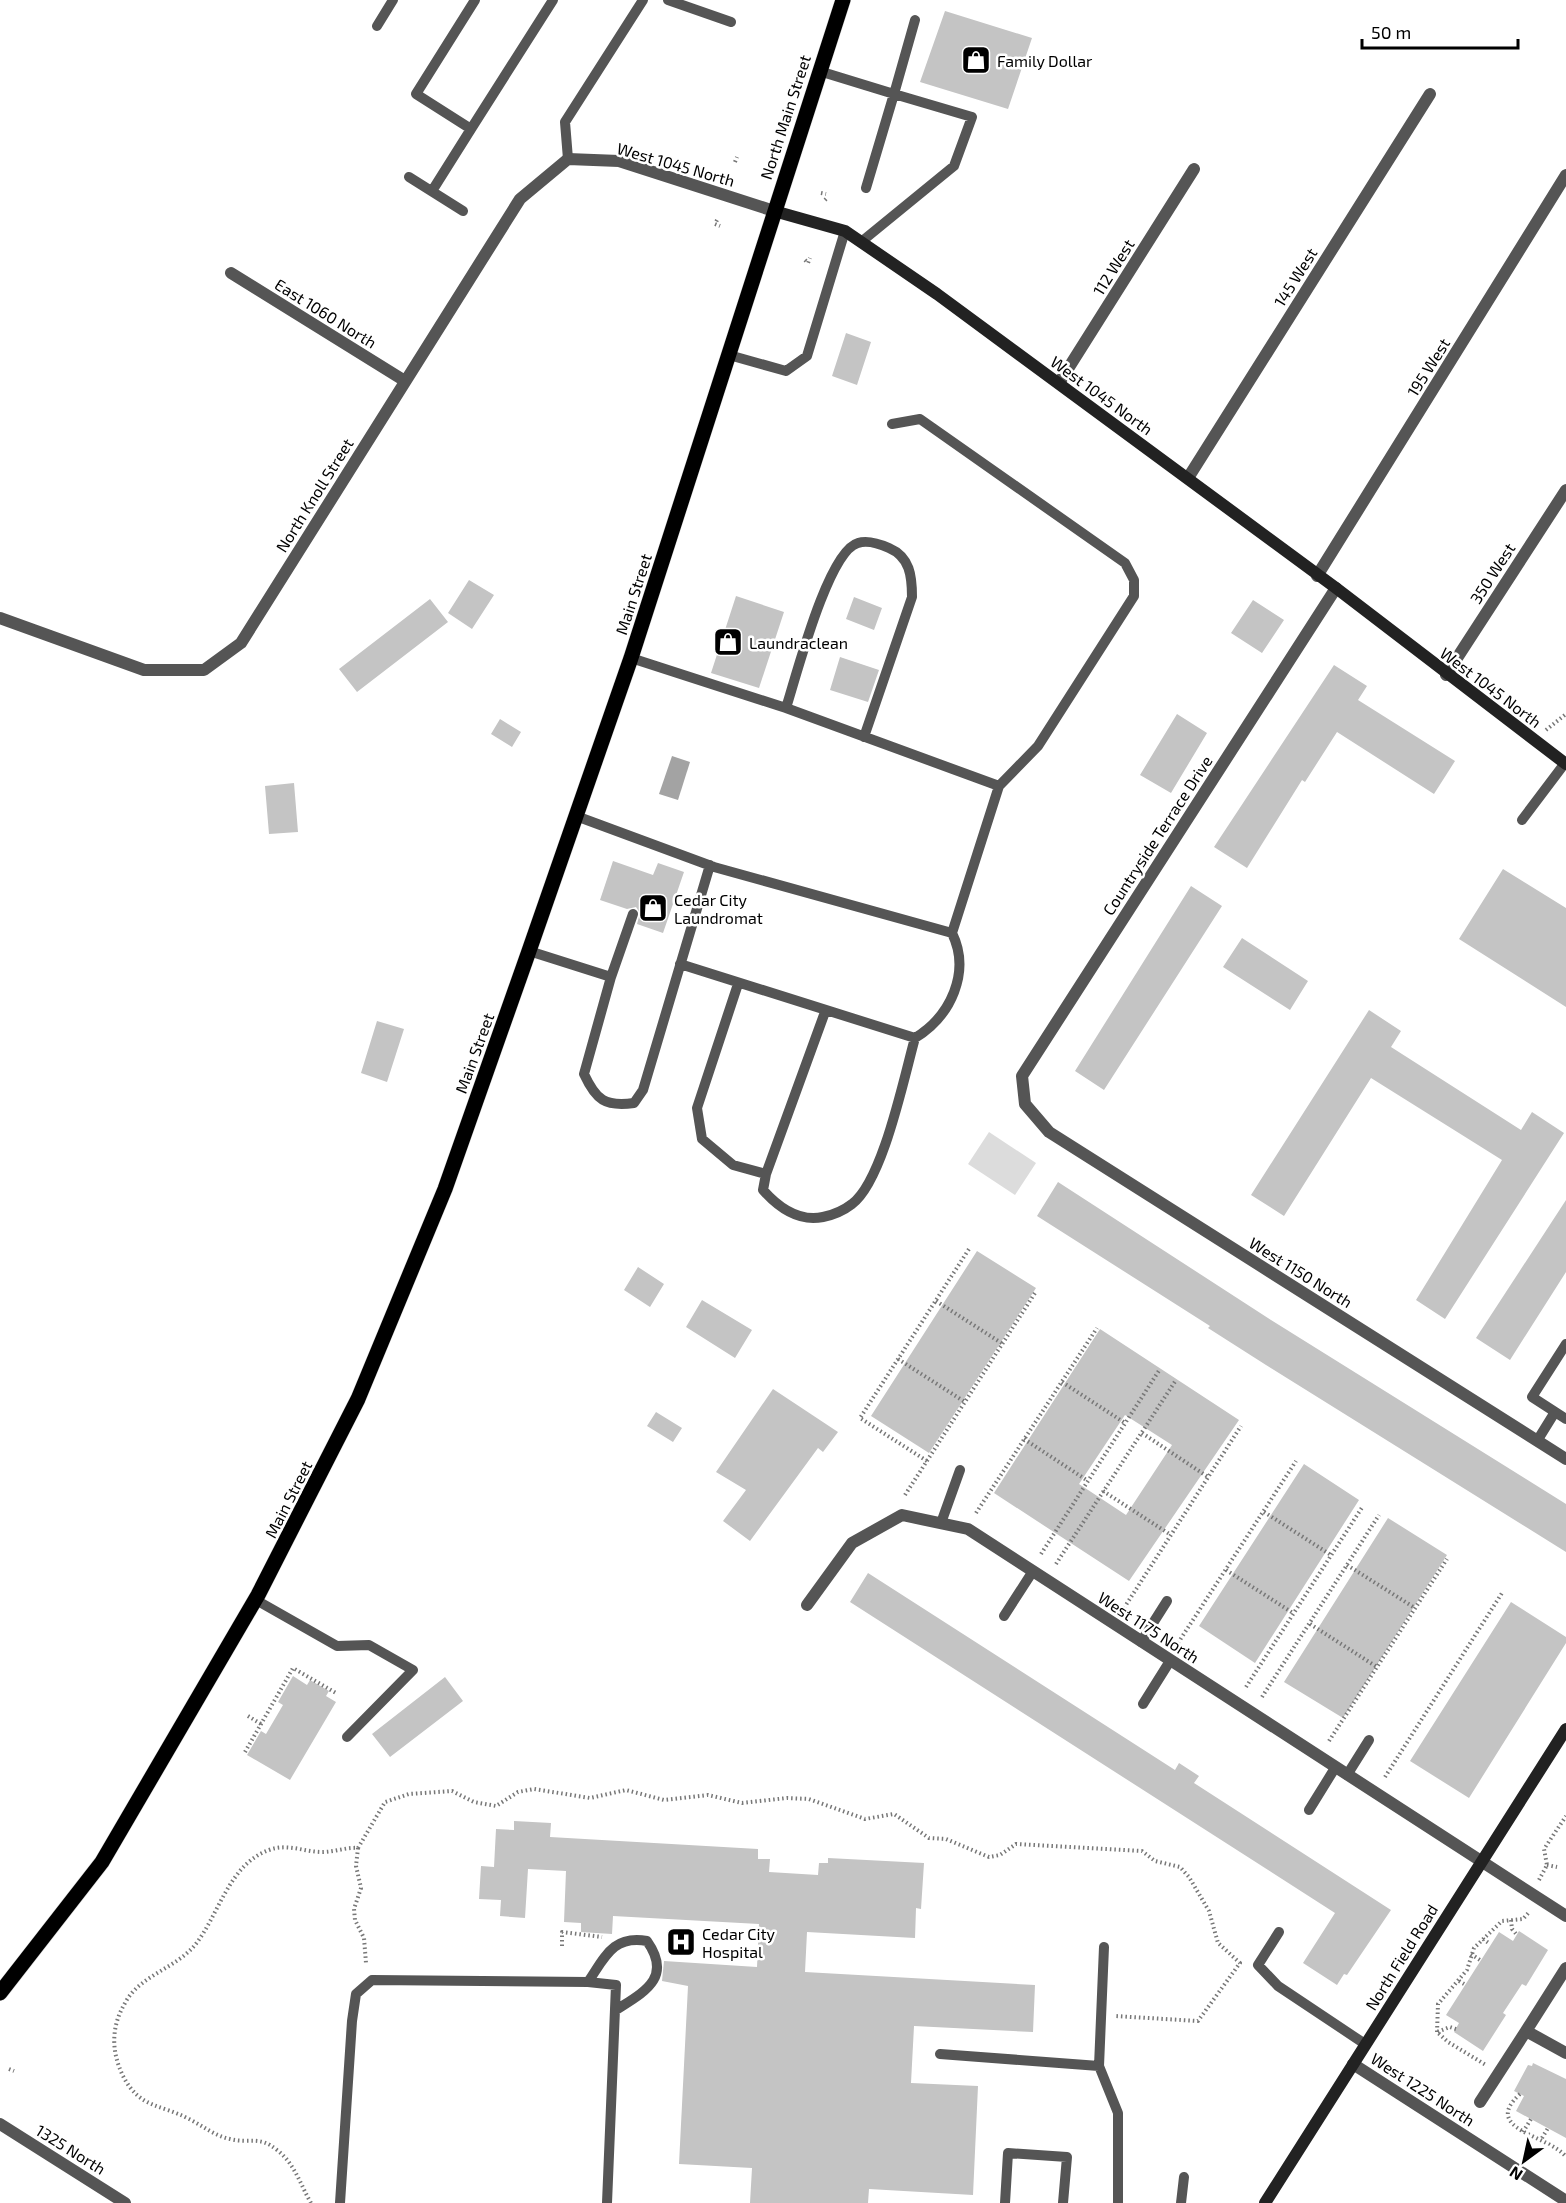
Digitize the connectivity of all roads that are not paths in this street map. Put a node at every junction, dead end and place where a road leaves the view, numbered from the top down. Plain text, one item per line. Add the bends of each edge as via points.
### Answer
1 (393, 0) edge
2 (475, 0) edge
3 (553, 0) edge
4 (643, 0) edge
5 (668, 0) edge
6 (843, 0) edge
7 (915, 20) dead end
8 (731, 22) dead end
9 (377, 26) dead end
10 (819, 72) junction
11 (894, 94) junction
12 (1430, 94) dead end
13 (471, 129) junction
14 (568, 159) junction
15 (1194, 169) dead end
16 (1566, 175) edge
17 (409, 177) dead end
18 (866, 188) dead end
19 (432, 191) junction
20 (463, 211) dead end
21 (774, 211) junction
22 (844, 231) junction
23 (861, 242) junction
24 (231, 273) dead end
25 (729, 355) junction
26 (405, 381) junction
27 (1059, 383) junction
28 (892, 424) dead end
29 (1188, 478) junction
30 (1566, 490) edge
31 (1317, 576) junction
32 (1336, 588) junction
33 (0, 618) edge
34 (631, 658) junction
35 (1446, 675) junction
36 (786, 708) junction
37 (864, 737) junction
38 (1565, 764) edge
39 (999, 786) junction
40 (576, 816) junction
41 (1522, 820) dead end
42 (710, 866) junction
43 (633, 914) dead end
44 (952, 933) junction
45 (530, 951) junction
46 (680, 964) junction
47 (611, 977) junction
48 (738, 984) junction
49 (825, 1012) junction
50 (915, 1038) junction
51 (1025, 1104) joint
52 (766, 1174) junction
53 (1566, 1344) edge
54 (1555, 1412) junction
55 (1566, 1419) edge
56 (1537, 1441) junction
57 (1566, 1460) edge
58 (960, 1470) dead end
59 (941, 1523) junction
60 (1033, 1571) junction
61 (256, 1600) junction
62 (1167, 1601) dead end
63 (807, 1605) dead end
64 (1004, 1616) dead end
65 (1141, 1642) junction
66 (1170, 1661) junction
67 (1143, 1704) dead end
68 (1566, 1729) edge
69 (347, 1737) dead end
70 (1369, 1740) dead end
71 (1335, 1768) junction
72 (1347, 1775) junction
73 (1309, 1810) dead end
74 (1480, 1862) junction
75 (1566, 1916) edge
76 (1279, 1932) dead end
77 (1104, 1947) dead end
78 (1566, 1968) edge
79 (588, 1982) junction
80 (0, 1993) edge
81 (616, 2010) junction
82 (1526, 2031) junction
83 (1365, 2044) junction
84 (1566, 2053) edge
85 (940, 2054) dead end
86 (1353, 2064) junction
87 (1099, 2066) junction
88 (1480, 2102) dead end
89 (0, 2124) edge
90 (1184, 2176) dead end
91 (1566, 2201) edge
92 (122, 2202) edge
93 (340, 2203) edge
94 (607, 2203) edge
95 (1005, 2203) edge
96 (1063, 2203) edge
97 (1118, 2203) edge
98 (1181, 2203) edge
99 (1265, 2203) edge

1 - 9 lane
2 - 13 lane via 416,93
3 - 13 lane
4 - 14 lane via 565,122
5 - 8 lane
6 - 10 main road, North Main Street
7 - 11 lane
10 - 11 lane
10 - 21 main road, North Main Street
11 - 18 lane
11 - 23 lane via 972,117 954,166
12 - 29 street, 145 West
13 - 19 lane
14 - 21 street, West 1045 North via 619,161
14 - 26 street, North Knoll Street via 520,199
15 - 27 street, 112 West
16 - 31 street, 195 West
17 - 19 lane
19 - 20 lane
21 - 22 main road, West 1045 North
21 - 25 main road, Main Street
22 - 23 main road, West 1045 North
22 - 25 lane via 807,356 786,371
23 - 27 main road, West 1045 North
24 - 26 street, East 1060 North
25 - 34 main road, Main Street
26 - 33 street, North Knoll Street via 241,643 204,670 144,670
27 - 29 main road, West 1045 North
28 - 39 lane via 920,419 1125,563 1134,580 1134,596 1038,746
29 - 31 main road, West 1045 North
30 - 35 street, 350 West
31 - 32 main road, West 1045 North
32 - 35 main road, West 1045 North
32 - 51 street, Countryside Terrace Drive via 1022,1076
34 - 36 lane
34 - 40 main road, Main Street
35 - 38 main road, West 1045 North
36 - 37 lane
36 - 37 lane via 830,576 841,555 857,543 878,543 899,552 912,573 912,597
37 - 39 lane
38 - 41 lane
39 - 44 lane
40 - 42 lane
40 - 45 main road, Main Street
42 - 44 lane
42 - 46 lane
43 - 47 lane
44 - 50 lane via 961,963 958,981 936,1023
45 - 47 lane
45 - 61 main road, Main Street via 445,1189 358,1399
46 - 47 lane via 643,1090 634,1102 623,1104 605,1102 592,1092 584,1074
46 - 48 lane
48 - 49 lane
48 - 52 lane via 697,1108 702,1139 733,1165
49 - 50 lane
49 - 52 lane
50 - 52 lane via 883,1151 865,1190 853,1204 835,1214 811,1219 793,1213 776,1205 763,1190
51 - 56 street, West 1150 North via 1049,1132
53 - 54 lane via 1532,1397
54 - 55 lane
54 - 56 lane
56 - 57 street, West 1150 North
58 - 59 lane
59 - 60 street, West 1175 North via 968,1529
59 - 63 street, West 1175 North via 902,1515 852,1543
60 - 64 lane
60 - 65 street, West 1175 North
61 - 69 lane via 337,1646 369,1645 413,1670
61 - 80 main road, Main Street via 102,1862
62 - 65 lane
65 - 66 street, West 1175 North
66 - 67 lane
66 - 71 street, West 1175 North
68 - 74 main road, North Field Road
70 - 72 lane
71 - 72 street, West 1175 North
71 - 73 lane
72 - 74 street, West 1175 North
74 - 75 street, West 1175 North
74 - 83 main road, North Field Road
76 - 83 lane via 1258,1965 1278,1986
77 - 87 lane
78 - 82 street
79 - 81 lane via 616,1985
79 - 81 lane via 618,1942 647,1941 655,1953 657,1971 651,1988
79 - 93 lane via 372,1980 357,1994 352,2021
81 - 94 lane
82 - 84 street
82 - 88 street
83 - 86 main road, North Field Road
85 - 87 lane
86 - 91 street, West 1225 North
86 - 99 main road, North Field Road
87 - 97 lane via 1118,2113
89 - 92 street, 1325 North
90 - 98 lane
95 - 96 lane via 1008,2153 1067,2157

